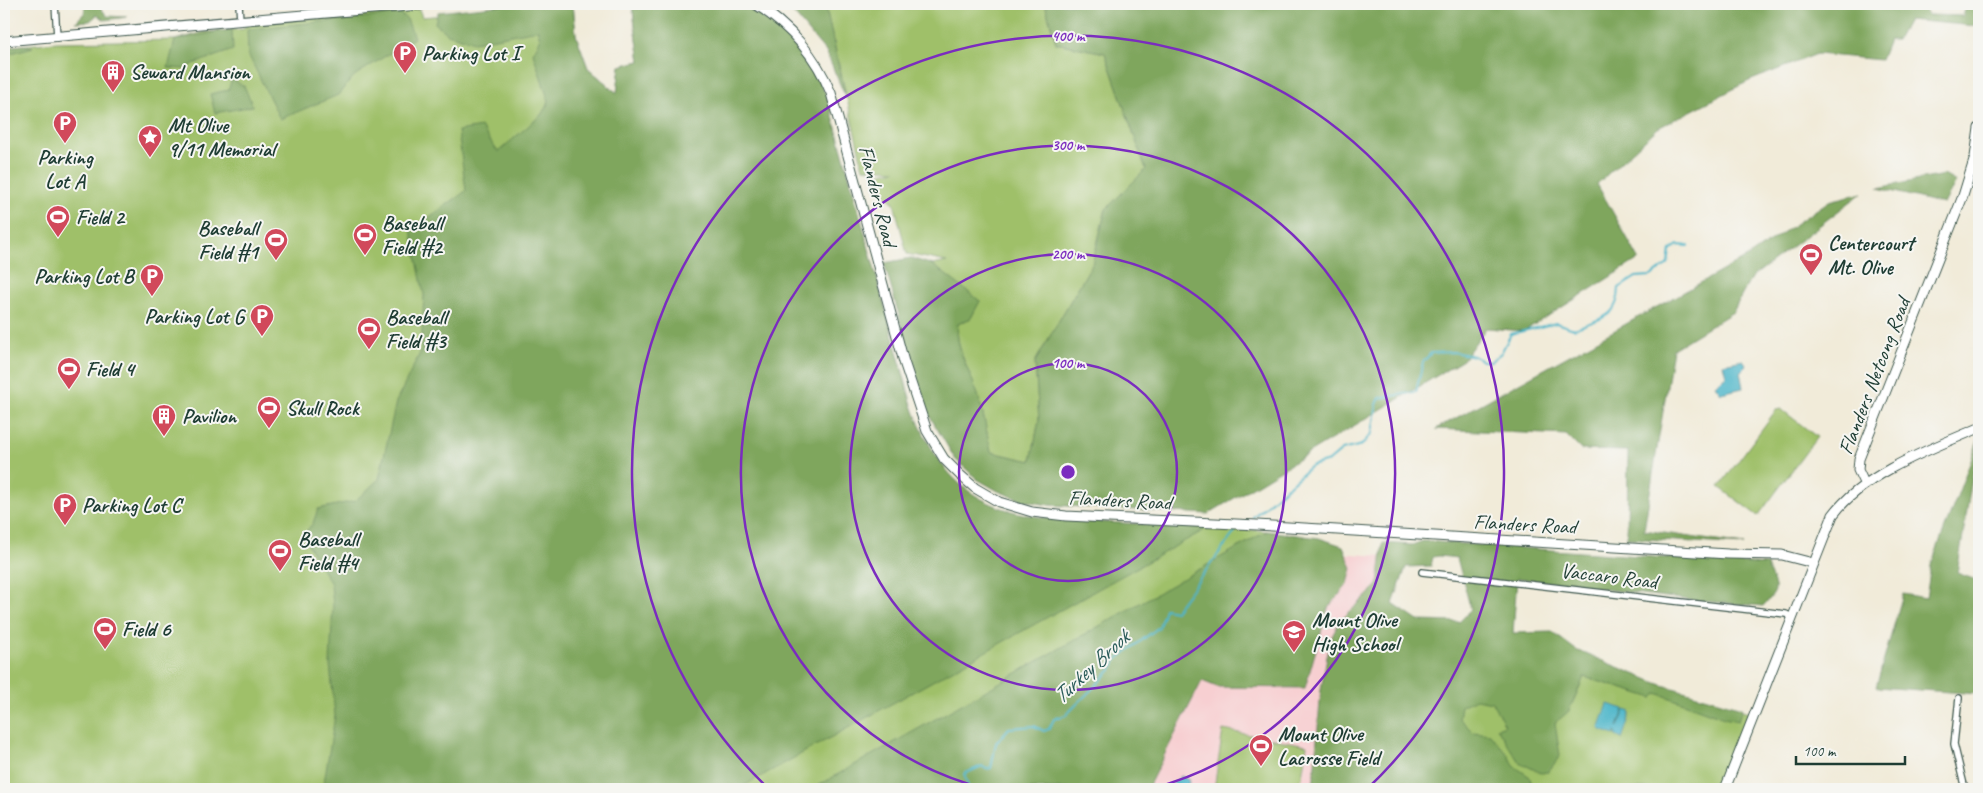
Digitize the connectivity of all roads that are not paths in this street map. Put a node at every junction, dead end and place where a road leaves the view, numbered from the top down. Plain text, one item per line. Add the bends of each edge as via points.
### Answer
1 (55, 4) edge
2 (239, 4) edge
3 (425, 4) edge
4 (755, 4) edge
5 (240, 21) junction
6 (57, 36) junction
7 (4, 41) edge
8 (1979, 128) edge
9 (1979, 428) edge
10 (1865, 486) junction
11 (1813, 563) junction
12 (1422, 572) dead end
13 (1792, 617) junction
14 (1959, 698) dead end
15 (1725, 789) edge
16 (1965, 789) edge

1 - 6 street
2 - 5 street
3 - 5 main road
4 - 11 main road, Flanders Road via 776,18 800,42 831,93 904,362 927,431 941,455 960,475 999,502 1032,512 1066,516 1728,554 1778,554
5 - 6 main road
6 - 7 main road
8 - 10 main road, Flanders Netcong Road via 1975,157 1963,196 1858,459 1858,470
9 - 10 main road via 1907,461
10 - 11 main road, Flanders Netcong Road via 1833,514
11 - 13 main road, Flanders Netcong Road
12 - 13 street, Vaccaro Road via 1636,595
13 - 15 main road, Flanders Netcong Road
14 - 16 street via 1954,744

